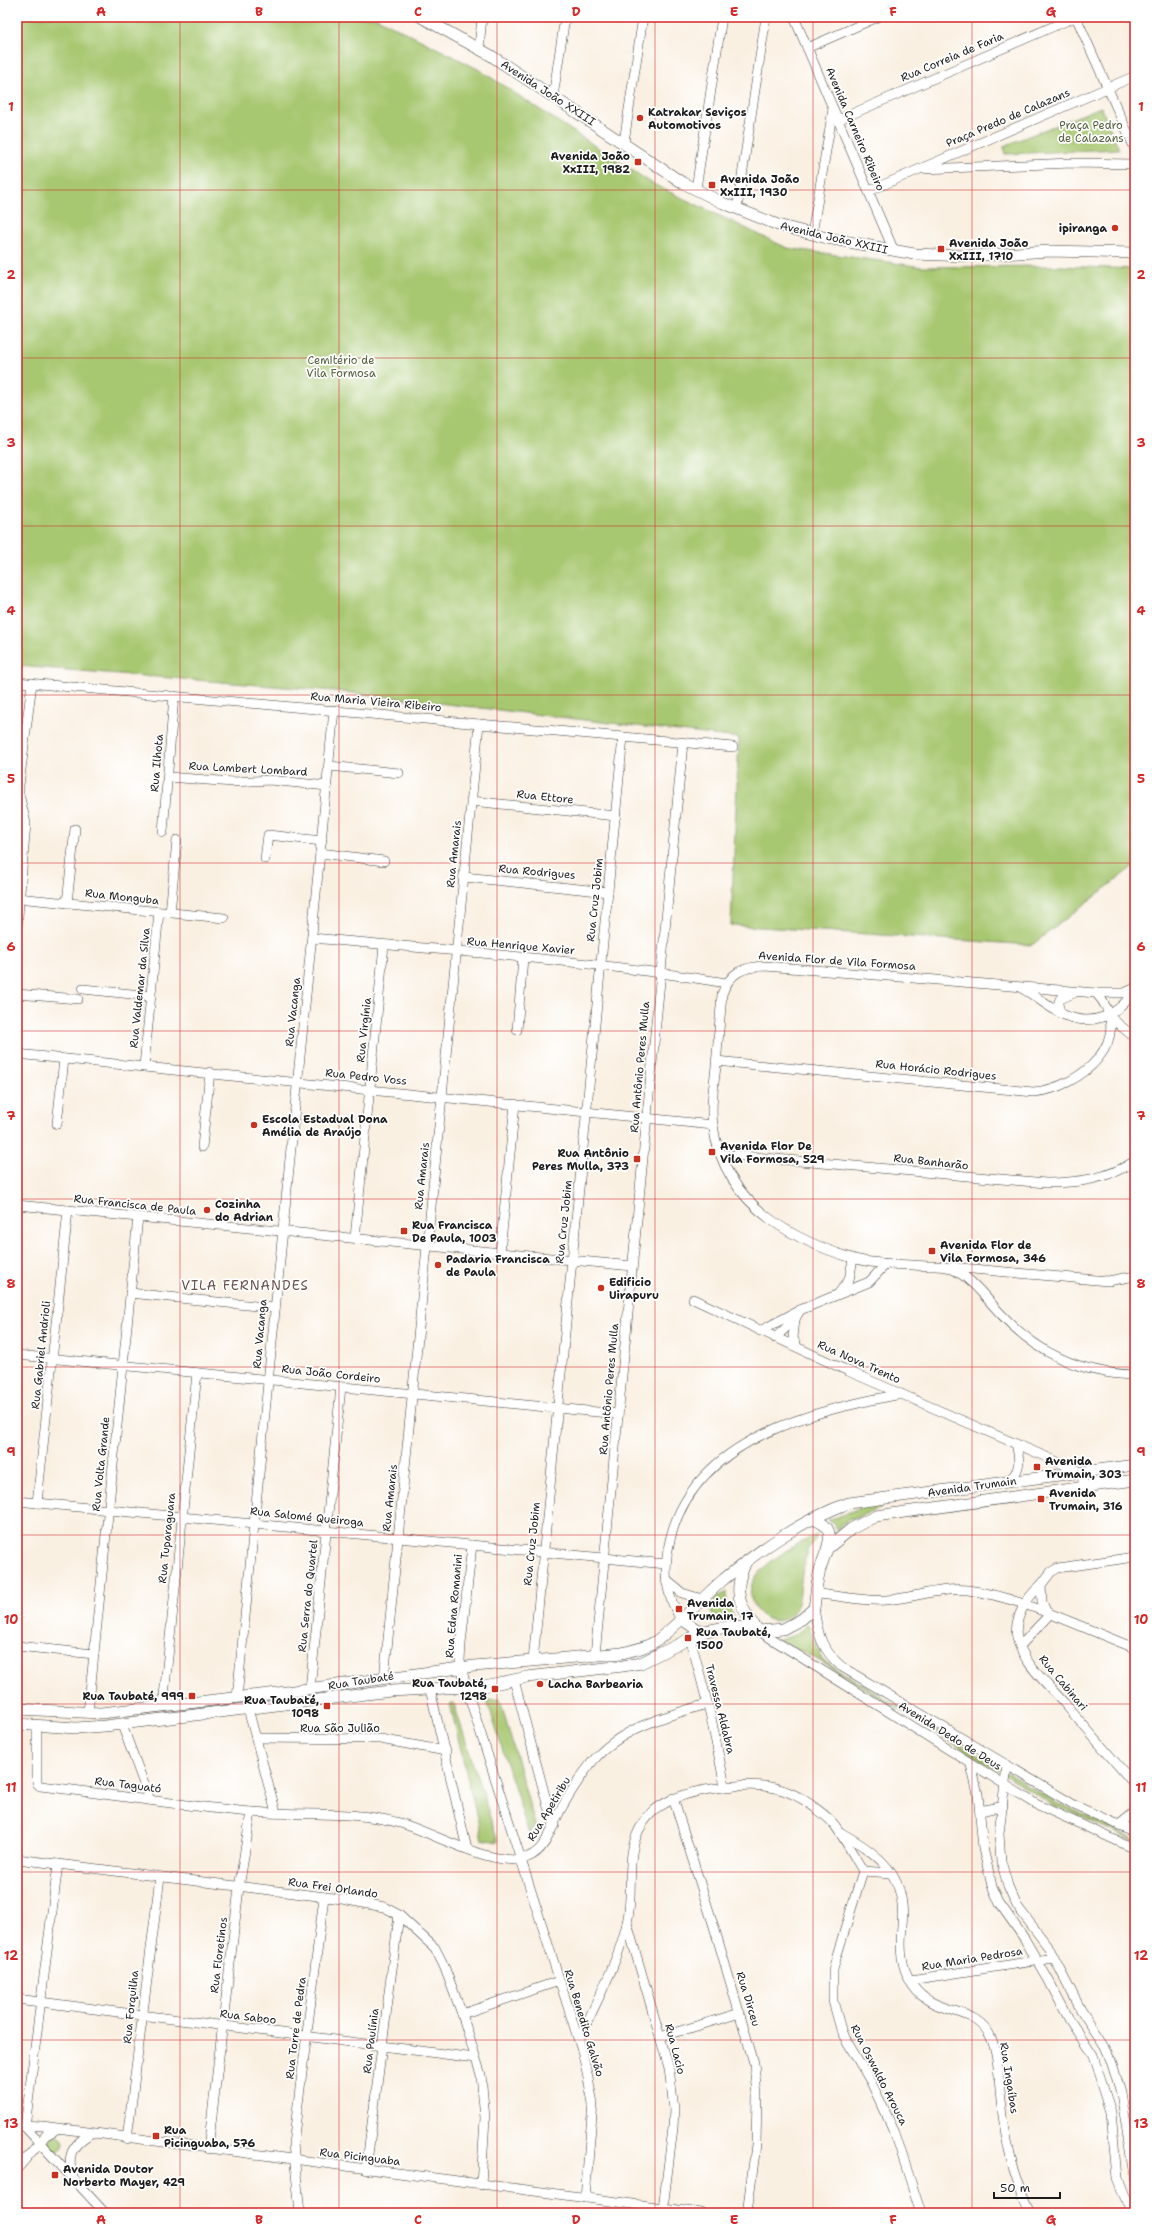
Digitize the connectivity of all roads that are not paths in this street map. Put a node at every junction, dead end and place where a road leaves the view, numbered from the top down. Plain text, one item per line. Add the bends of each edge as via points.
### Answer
1 (421, 17) edge
2 (482, 17) edge
3 (565, 17) edge
4 (643, 17) edge
5 (722, 17) edge
6 (766, 17) edge
7 (794, 17) edge
8 (878, 17) edge
9 (1075, 17) edge
10 (478, 48) junction
11 (807, 48) junction
12 (1135, 76) edge
13 (1107, 88) junction
14 (553, 97) junction
15 (833, 107) junction
16 (838, 120) junction
17 (624, 142) junction
18 (1135, 149) edge
19 (1135, 164) edge
20 (918, 169) junction
21 (696, 189) junction
22 (869, 191) junction
23 (737, 209) junction
24 (812, 234) junction
25 (894, 252) junction
26 (1135, 253) edge
27 (17, 682) edge
28 (32, 683) junction
29 (174, 696) junction
30 (334, 710) junction
31 (479, 724) junction
32 (623, 738) junction
33 (683, 743) junction
34 (733, 747) dead end
35 (328, 766) junction
36 (399, 773) dead end
37 (168, 777) junction
38 (327, 786) junction
39 (471, 801) junction
40 (616, 816) junction
41 (75, 829) dead end
42 (163, 832) dead end
43 (177, 840) dead end
44 (322, 840) junction
45 (320, 853) junction
46 (265, 859) dead end
47 (384, 861) dead end
48 (464, 877) junction
49 (608, 892) junction
50 (18, 899) edge
51 (67, 903) junction
52 (160, 912) junction
53 (170, 913) junction
54 (224, 918) dead end
55 (17, 927) edge
56 (312, 938) junction
57 (384, 945) junction
58 (457, 952) junction
59 (523, 958) junction
60 (601, 965) junction
61 (660, 972) junction
62 (726, 983) junction
63 (1020, 987) junction
64 (83, 989) dead end
65 (1135, 989) edge
66 (1078, 992) junction
67 (1096, 993) junction
68 (17, 994) edge
69 (151, 996) junction
70 (78, 999) dead end
71 (1061, 1014) junction
72 (1109, 1016) junction
73 (516, 1030) dead end
74 (1135, 1038) edge
75 (17, 1054) edge
76 (64, 1059) junction
77 (716, 1061) junction
78 (144, 1066) junction
79 (210, 1072) junction
80 (297, 1081) junction
81 (370, 1090) junction
82 (442, 1098) junction
83 (515, 1104) junction
84 (587, 1111) junction
85 (648, 1117) junction
86 (57, 1124) dead end
87 (713, 1124) junction
88 (202, 1147) dead end
89 (720, 1154) junction
90 (1135, 1161) edge
91 (17, 1205) edge
92 (68, 1210) junction
93 (138, 1217) junction
94 (282, 1231) junction
95 (355, 1238) junction
96 (427, 1245) junction
97 (500, 1252) junction
98 (853, 1259) junction
99 (572, 1260) junction
100 (887, 1263) junction
101 (632, 1266) junction
102 (950, 1267) junction
103 (1135, 1276) edge
104 (130, 1293) junction
105 (838, 1294) junction
106 (693, 1299) dead end
107 (275, 1308) junction
108 (800, 1310) junction
109 (795, 1319) junction
110 (760, 1331) junction
111 (775, 1338) junction
112 (797, 1347) junction
113 (17, 1355) edge
114 (53, 1359) junction
115 (123, 1365) junction
116 (197, 1373) junction
117 (1135, 1374) edge
118 (268, 1380) junction
119 (341, 1387) junction
120 (413, 1394) junction
121 (901, 1394) junction
122 (558, 1408) junction
123 (618, 1414) junction
124 (1016, 1444) junction
125 (1135, 1465) edge
126 (1081, 1472) junction
127 (1135, 1480) edge
128 (1003, 1483) junction
129 (1084, 1486) junction
130 (17, 1501) edge
131 (37, 1503) junction
132 (109, 1510) junction
133 (181, 1516) junction
134 (812, 1519) junction
135 (254, 1524) junction
136 (326, 1531) junction
137 (398, 1538) junction
138 (472, 1545) junction
139 (828, 1548) junction
140 (543, 1552) junction
141 (1135, 1557) edge
142 (604, 1558) junction
143 (746, 1562) junction
144 (666, 1564) junction
145 (666, 1580) junction
146 (1041, 1586) junction
147 (816, 1594) junction
148 (702, 1599) junction
149 (1024, 1605) junction
150 (814, 1608) junction
151 (1049, 1613) junction
152 (680, 1618) junction
153 (705, 1631) junction
154 (759, 1631) junction
155 (690, 1637) junction
156 (17, 1646) edge
157 (1020, 1646) junction
158 (1135, 1648) edge
159 (94, 1654) junction
160 (595, 1655) junction
161 (533, 1661) junction
162 (462, 1668) junction
163 (384, 1678) junction
164 (514, 1680) junction
165 (466, 1687) junction
166 (310, 1689) junction
167 (430, 1689) junction
168 (236, 1698) junction
169 (707, 1704) junction
170 (163, 1706) junction
171 (17, 1709) edge
172 (248, 1710) junction
173 (88, 1713) junction
174 (17, 1724) edge
175 (37, 1725) junction
176 (122, 1725) junction
177 (256, 1738) junction
178 (446, 1751) junction
179 (971, 1765) junction
180 (1007, 1765) junction
181 (1135, 1785) edge
182 (725, 1786) junction
183 (1006, 1786) junction
184 (673, 1798) junction
185 (150, 1800) junction
186 (1003, 1806) junction
187 (980, 1811) junction
188 (251, 1812) junction
189 (1135, 1812) edge
190 (276, 1813) junction
191 (555, 1825) junction
192 (1119, 1825) junction
193 (840, 1832) junction
194 (1135, 1832) edge
195 (866, 1847) junction
196 (467, 1849) junction
197 (1135, 1849) edge
198 (17, 1858) edge
199 (880, 1859) junction
200 (520, 1860) junction
201 (858, 1862) junction
202 (58, 1864) junction
203 (865, 1872) junction
204 (891, 1873) junction
205 (160, 1877) junction
206 (240, 1888) junction
207 (324, 1897) junction
208 (399, 1915) junction
209 (627, 1923) junction
210 (1054, 1958) junction
211 (1037, 1960) junction
212 (910, 1980) junction
213 (559, 1981) junction
214 (17, 1999) edge
215 (40, 2002) junction
216 (740, 2013) junction
217 (462, 2014) junction
218 (142, 2015) junction
219 (223, 2026) junction
220 (307, 2037) junction
221 (660, 2037) junction
222 (579, 2040) junction
223 (382, 2046) junction
224 (475, 2058) junction
225 (21, 2126) edge
226 (58, 2129) junction
227 (90, 2134) junction
228 (127, 2139) junction
229 (40, 2143) junction
230 (208, 2149) junction
231 (294, 2161) junction
232 (17, 2169) edge
233 (366, 2170) junction
234 (76, 2182) junction
235 (1135, 2182) edge
236 (481, 2185) junction
237 (586, 2198) junction
238 (662, 2208) junction
239 (105, 2213) edge
240 (300, 2213) edge
241 (701, 2213) edge
242 (747, 2213) edge
243 (921, 2213) edge
244 (1031, 2213) edge
245 (1131, 2213) edge

1 - 10 main road, Avenida João XXIII
2 - 10 street
3 - 14 street
4 - 17 street
5 - 21 street
6 - 23 street
7 - 11 street, Avenida Carneiro Ribeiro
8 - 11 street
9 - 13 street
9 - 16 street, Rua Correia de Faria
10 - 14 main road, Avenida João XXIII
11 - 15 street, Avenida Carneiro Ribeiro
12 - 13 street, Praça Predo de Calazans
13 - 18 street
13 - 20 street, Praça Predo de Calazans
14 - 17 main road, Avenida João XXIII
15 - 16 street, Avenida Carneiro Ribeiro
15 - 24 street
16 - 22 street, Avenida Carneiro Ribeiro
17 - 21 main road, Avenida João XXIII via 666,173
19 - 20 street via 1078,163
20 - 22 street, Praça Predo de Calazans
21 - 23 main road, Avenida João XXIII
22 - 25 street, Avenida Carneiro Ribeiro
23 - 24 main road, Avenida João XXIII via 778,225
24 - 25 main road, Avenida João XXIII
25 - 26 main road, Avenida João XXIII via 968,256 1050,251
27 - 28 street, Rua Maria Vieira Ribeiro
28 - 29 street, Rua Maria Vieira Ribeiro
28 - 50 street via 19,785 26,823
29 - 30 street, Rua Maria Vieira Ribeiro
29 - 37 street, Rua Ilhota
30 - 31 street, Rua Maria Vieira Ribeiro
30 - 35 street, Rua Vacanga
31 - 32 street, Rua Maria Vieira Ribeiro
31 - 39 street, Rua Amarais
32 - 33 street, Rua Maria Vieira Ribeiro
32 - 40 street, Rua Cruz Jobim
33 - 34 street, Rua Maria Vieira Ribeiro
33 - 61 street, Rua Antônio Peres Mulla
35 - 36 street
35 - 38 street, Rua Vacanga
37 - 38 street, Rua Lambert Lombard via 233,782 270,780
37 - 42 street, Rua Ilhota
38 - 44 street, Rua Vacanga
39 - 40 street, Rua Ettore
39 - 48 street, Rua Amarais
40 - 49 street, Rua Cruz Jobim
41 - 51 street
43 - 53 street
44 - 45 street, Rua Vacanga
44 - 46 street via 268,835
45 - 47 street
45 - 56 street, Rua Vacanga
48 - 49 street, Rua Rodrigues
48 - 58 street, Rua Amarais
49 - 60 street, Rua Cruz Jobim
50 - 51 street, Rua Monguba
50 - 55 street
51 - 52 street, Rua Monguba
52 - 53 street, Rua Monguba
52 - 69 street, Rua Valdemar da Silva
53 - 54 street, Rua Monguba
56 - 57 street, Rua Henrique Xavier
56 - 80 street, Rua Vacanga
57 - 58 street, Rua Henrique Xavier
57 - 81 street, Rua Virgínia
58 - 59 street, Rua Henrique Xavier
58 - 82 street, Rua Amarais
59 - 60 street, Rua Henrique Xavier
59 - 73 street
60 - 61 street, Rua Henrique Xavier
60 - 84 street, Rua Cruz Jobim
61 - 62 street, Rua Henrique Xavier
61 - 85 street, Rua Antônio Peres Mulla
62 - 63 street, Avenida Flor de Vila Formosa via 734,973 742,969 765,966
62 - 77 street via 722,994
63 - 66 street, Avenida Flor de Vila Formosa
63 - 71 street, Avenida Flor de Vila Formosa
64 - 69 street
65 - 67 street, Avenida Flor de Vila Formosa via 1118,993
65 - 72 street via 1124,1006
66 - 67 street, Avenida Flor de Vila Formosa
66 - 71 street via 1060,1000 1058,1005
67 - 72 street via 1105,1004
68 - 70 street
69 - 78 street, Rua Valdemar da Silva
71 - 72 street, Avenida Flor de Vila Formosa via 1089,1021
72 - 74 street
72 - 77 street, Rua Horácio Rodrigues via 1110,1034 1106,1049 1099,1059 1076,1078 1048,1091 1033,1092
75 - 76 street, Rua Pedro Voss
76 - 78 street, Rua Pedro Voss
76 - 86 street
77 - 87 street
78 - 79 street, Rua Pedro Voss
79 - 80 street, Rua Pedro Voss
79 - 88 street
80 - 81 street, Rua Pedro Voss
80 - 94 street, Rua Vacanga
81 - 82 street, Rua Pedro Voss
81 - 95 street, Rua Virgínia
82 - 83 street, Rua Pedro Voss
82 - 96 street, Rua Amarais
83 - 84 street, Rua Pedro Voss
83 - 97 street
84 - 85 street, Rua Pedro Voss
84 - 99 street, Rua Cruz Jobim
85 - 87 street, Rua Pedro Voss
85 - 101 street, Rua Antônio Peres Mulla
87 - 89 street
89 - 90 street, Rua Banharão via 1052,1183 1090,1180 1107,1175
89 - 98 street via 744,1196 767,1218 809,1242
91 - 92 street, Rua Francisca de Paula
92 - 93 street, Rua Francisca de Paula
92 - 114 street, Rua Gabriel Andrioli
93 - 94 street, Rua Francisca de Paula
93 - 104 street, Rua Volta Grande
94 - 95 street, Rua Francisca de Paula
94 - 107 street, Rua Vacanga
95 - 96 street, Rua Francisca de Paula
96 - 97 street, Rua Francisca de Paula
96 - 120 street, Rua Amarais
97 - 99 street, Rua Francisca de Paula
98 - 100 street
98 - 105 street via 849,1280
99 - 101 street, Rua Francisca de Paula
99 - 122 street, Rua Cruz Jobim
100 - 102 street
100 - 105 street via 869,1282
101 - 123 street, Rua Antônio Peres Mulla
102 - 103 street via 1108,1281
102 - 117 street via 969,1281 1016,1329 1042,1349 1089,1370
104 - 107 street
104 - 115 street, Rua Volta Grande
105 - 108 street
106 - 110 street, Rua Nova Trento
107 - 118 street, Rua Vacanga
108 - 109 street
108 - 110 street
109 - 111 street
109 - 112 street via 793,1338
110 - 111 street, Rua Nova Trento
111 - 112 street, Rua Nova Trento
112 - 121 street, Rua Nova Trento
113 - 114 street, Rua João Cordeiro
114 - 115 street, Rua João Cordeiro
114 - 131 street, Rua Gabriel Andrioli
115 - 116 street, Rua João Cordeiro
115 - 132 street, Rua Volta Grande
116 - 118 street, Rua João Cordeiro
116 - 133 street, Rua Tuparaguara
118 - 119 street, Rua João Cordeiro
118 - 135 street, Rua Vacanga
119 - 120 street, Rua João Cordeiro
119 - 136 street, Rua Serra do Quartel
120 - 122 street, Rua João Cordeiro
120 - 137 street, Rua Amarais
121 - 124 street, Rua Nova Trento
121 - 144 street via 829,1409 802,1418 734,1451 705,1476 689,1495 673,1530
122 - 123 street, Rua João Cordeiro
122 - 140 street, Rua Cruz Jobim
123 - 142 street, Rua Antônio Peres Mulla
124 - 126 street, Rua Nova Trento
124 - 128 street via 1019,1468 1015,1475
125 - 126 main road, Avenida Trumain
126 - 128 main road, Avenida Trumain
126 - 129 street
127 - 129 main road, Avenida Trumain
128 - 134 main road, Avenida Trumain via 863,1500 838,1506
129 - 139 main road, Avenida Trumain via 876,1516 851,1529
130 - 131 street, Rua Salomé Queiroga
131 - 132 street, Rua Salomé Queiroga
132 - 133 street, Rua Salomé Queiroga
132 - 159 street, Rua Volta Grande
133 - 135 street, Rua Salomé Queiroga
133 - 170 street, Rua Tuparaguara
134 - 139 main road via 824,1524 828,1530
134 - 143 main road, Avenida Trumain via 780,1536
135 - 136 street, Rua Salomé Queiroga
135 - 168 street, Rua Vacanga
136 - 137 street, Rua Salomé Queiroga
136 - 166 street, Rua Serra do Quartel
137 - 138 street, Rua Salomé Queiroga
137 - 163 street, Rua Amarais
138 - 140 street, Rua Salomé Queiroga
138 - 162 street, Rua Edna Romanini via 461,1644
139 - 147 main road via 819,1573
140 - 142 street, Rua Salomé Queiroga
140 - 161 street, Rua Cruz Jobim
141 - 146 street, Rua Cabinari via 1058,1568 1051,1572
142 - 144 street, Rua Salomé Queiroga
142 - 160 street, Rua Antônio Peres Mulla
143 - 148 main road, Rua Taubaté
143 - 154 main road via 740,1575 738,1590 741,1607
144 - 145 street
145 - 148 street via 682,1593
145 - 152 street via 672,1604
146 - 149 street, Rua Cabinari via 1031,1594
146 - 151 street via 1042,1602
147 - 149 street via 886,1600 953,1589 969,1590
147 - 150 main road
148 - 152 main road, Rua Taubaté
149 - 151 street
149 - 157 street, Rua Cabinari via 1017,1631
150 - 154 main road, Rua Taubaté via 802,1619 783,1629
150 - 180 street, Avenida Dedo de Deus via 822,1644 842,1667
151 - 157 street
151 - 158 street
152 - 153 main road via 690,1626
152 - 160 main road, Rua Taubaté via 646,1646 622,1653
153 - 154 main road, Rua Taubaté via 732,1626
153 - 155 main road, Rua Taubaté
154 - 179 street, Avenida Dedo de Deus
155 - 164 main road, Rua Taubaté via 641,1663
155 - 169 street, Travessa Aldabra
156 - 159 street
157 - 181 street, Rua Cabinari via 1035,1670
159 - 173 street, Rua Volta Grande
160 - 161 main road, Rua Taubaté
161 - 162 main road, Rua Taubaté
162 - 163 main road, Rua Taubaté
162 - 165 street, Rua Edna Romanini
163 - 166 main road, Rua Taubaté
164 - 165 main road, Rua Taubaté
164 - 191 street
165 - 167 main road, Rua Taubaté
165 - 200 street, Rua Benedito Galvão
166 - 168 main road, Rua Taubaté
167 - 172 main road, Rua Taubaté
167 - 178 street
168 - 170 main road, Rua Taubaté
169 - 182 street, Travessa Aldabra
169 - 191 street, Rua Apetiribu via 651,1722 632,1731 606,1749 586,1771 560,1811
170 - 173 main road, Rua Taubaté
171 - 173 main road, Rua Taubaté
172 - 176 main road, Rua Taubaté
172 - 177 street
174 - 175 main road, Rua Taubaté
175 - 176 main road, Rua Taubaté via 76,1728
175 - 185 street, Rua Taguató via 38,1786
176 - 185 street
177 - 178 street, Rua São Julião via 380,1739
177 - 190 street
178 - 196 street
179 - 183 street, Avenida Dedo de Deus
179 - 187 street
180 - 183 street
180 - 192 street, Avenida Dedo de Deus via 1076,1806
182 - 184 street via 689,1792
182 - 193 street via 752,1784 784,1789 804,1799
183 - 186 street
183 - 197 street, Avenida Dedo de Deus via 1036,1804
184 - 209 street via 648,1817 638,1833 629,1877
184 - 216 street, Rua Dirceu
185 - 188 street, Rua Taguató
186 - 187 street
186 - 210 street via 999,1834 1001,1861 1008,1886 1017,1906 1038,1932
187 - 211 street via 983,1848 992,1886 1000,1904
188 - 190 street, Rua Taguató
188 - 206 street, Rua Floretinos
189 - 192 street
190 - 196 street via 381,1819 419,1829
191 - 200 street, Rua Apetiribu via 535,1854
192 - 194 street, Avenida Dedo de Deus
193 - 195 street, Rua Ingaíbas
193 - 201 street
195 - 199 street, Rua Ingaíbas
195 - 201 street via 858,1856
196 - 200 street
198 - 202 street, Rua Frei Orlando
199 - 203 street via 878,1865
199 - 204 street, Rua Ingaíbas
200 - 213 street, Rua Benedito Galvão
201 - 203 street
202 - 205 street, Rua Frei Orlando
202 - 215 street
203 - 204 street
203 - 243 street, Rua Oswaldo Arouca via 837,1955 833,2001 842,2033 871,2082 895,2133
204 - 212 street, Rua Ingaíbas via 899,1885 903,1902 900,1955
205 - 206 street, Rua Frei Orlando
205 - 218 street, Rua Forquilha
206 - 207 street, Rua Frei Orlando
206 - 219 street, Rua Floretinos
207 - 208 street, Rua Frei Orlando via 368,1903 384,1907
207 - 220 street, Rua Torre de Pedra
208 - 217 street, Rua Frei Orlando via 435,1948
208 - 223 street, Rua Paulínia
209 - 221 street, Rua Lacio
209 - 222 street via 610,1971
210 - 211 street, Rua Maria Pedrosa
210 - 235 street via 1112,2063 1121,2093
211 - 212 street, Rua Maria Pedrosa
211 - 245 street via 1069,2019 1085,2042 1098,2070 1111,2112 1118,2178
212 - 244 street, Rua Ingaíbas via 921,1996 939,2007 970,2016 987,2029 997,2065 1011,2164
213 - 217 street
213 - 222 street, Rua Benedito Galvão
214 - 215 street, Rua Saboo
215 - 218 street, Rua Saboo
215 - 225 street
216 - 221 street
216 - 242 street, Rua Dirceu via 754,2063 757,2096 756,2145
217 - 224 street, Rua Frei Orlando
218 - 219 street, Rua Saboo
218 - 228 street, Rua Forquilha
219 - 220 street, Rua Saboo
219 - 230 street, Rua Floretinos
220 - 223 street, Rua Saboo
220 - 231 street, Rua Torre de Pedra via 293,2144
221 - 238 street, Rua Lacio via 669,2068 674,2109
222 - 237 street, Rua Benedito Galvão via 593,2103
223 - 224 street, Rua Saboo
223 - 233 street, Rua Paulínia
224 - 236 street, Rua Frei Orlando via 481,2075 485,2118
225 - 226 street, Rua Picinguaba
225 - 229 street
226 - 227 street, Rua Picinguaba
226 - 229 street via 46,2135
227 - 228 street, Rua Picinguaba
227 - 234 street via 78,2142 69,2156 70,2168
228 - 230 street, Rua Picinguaba
229 - 232 street
229 - 234 street
230 - 231 street, Rua Picinguaba
231 - 233 street, Rua Picinguaba
231 - 240 street, Rua Torre de Pedra
233 - 236 street, Rua Picinguaba
234 - 239 street
236 - 237 street, Rua Picinguaba
237 - 238 street, Rua Picinguaba
238 - 241 street, Rua Picinguaba

